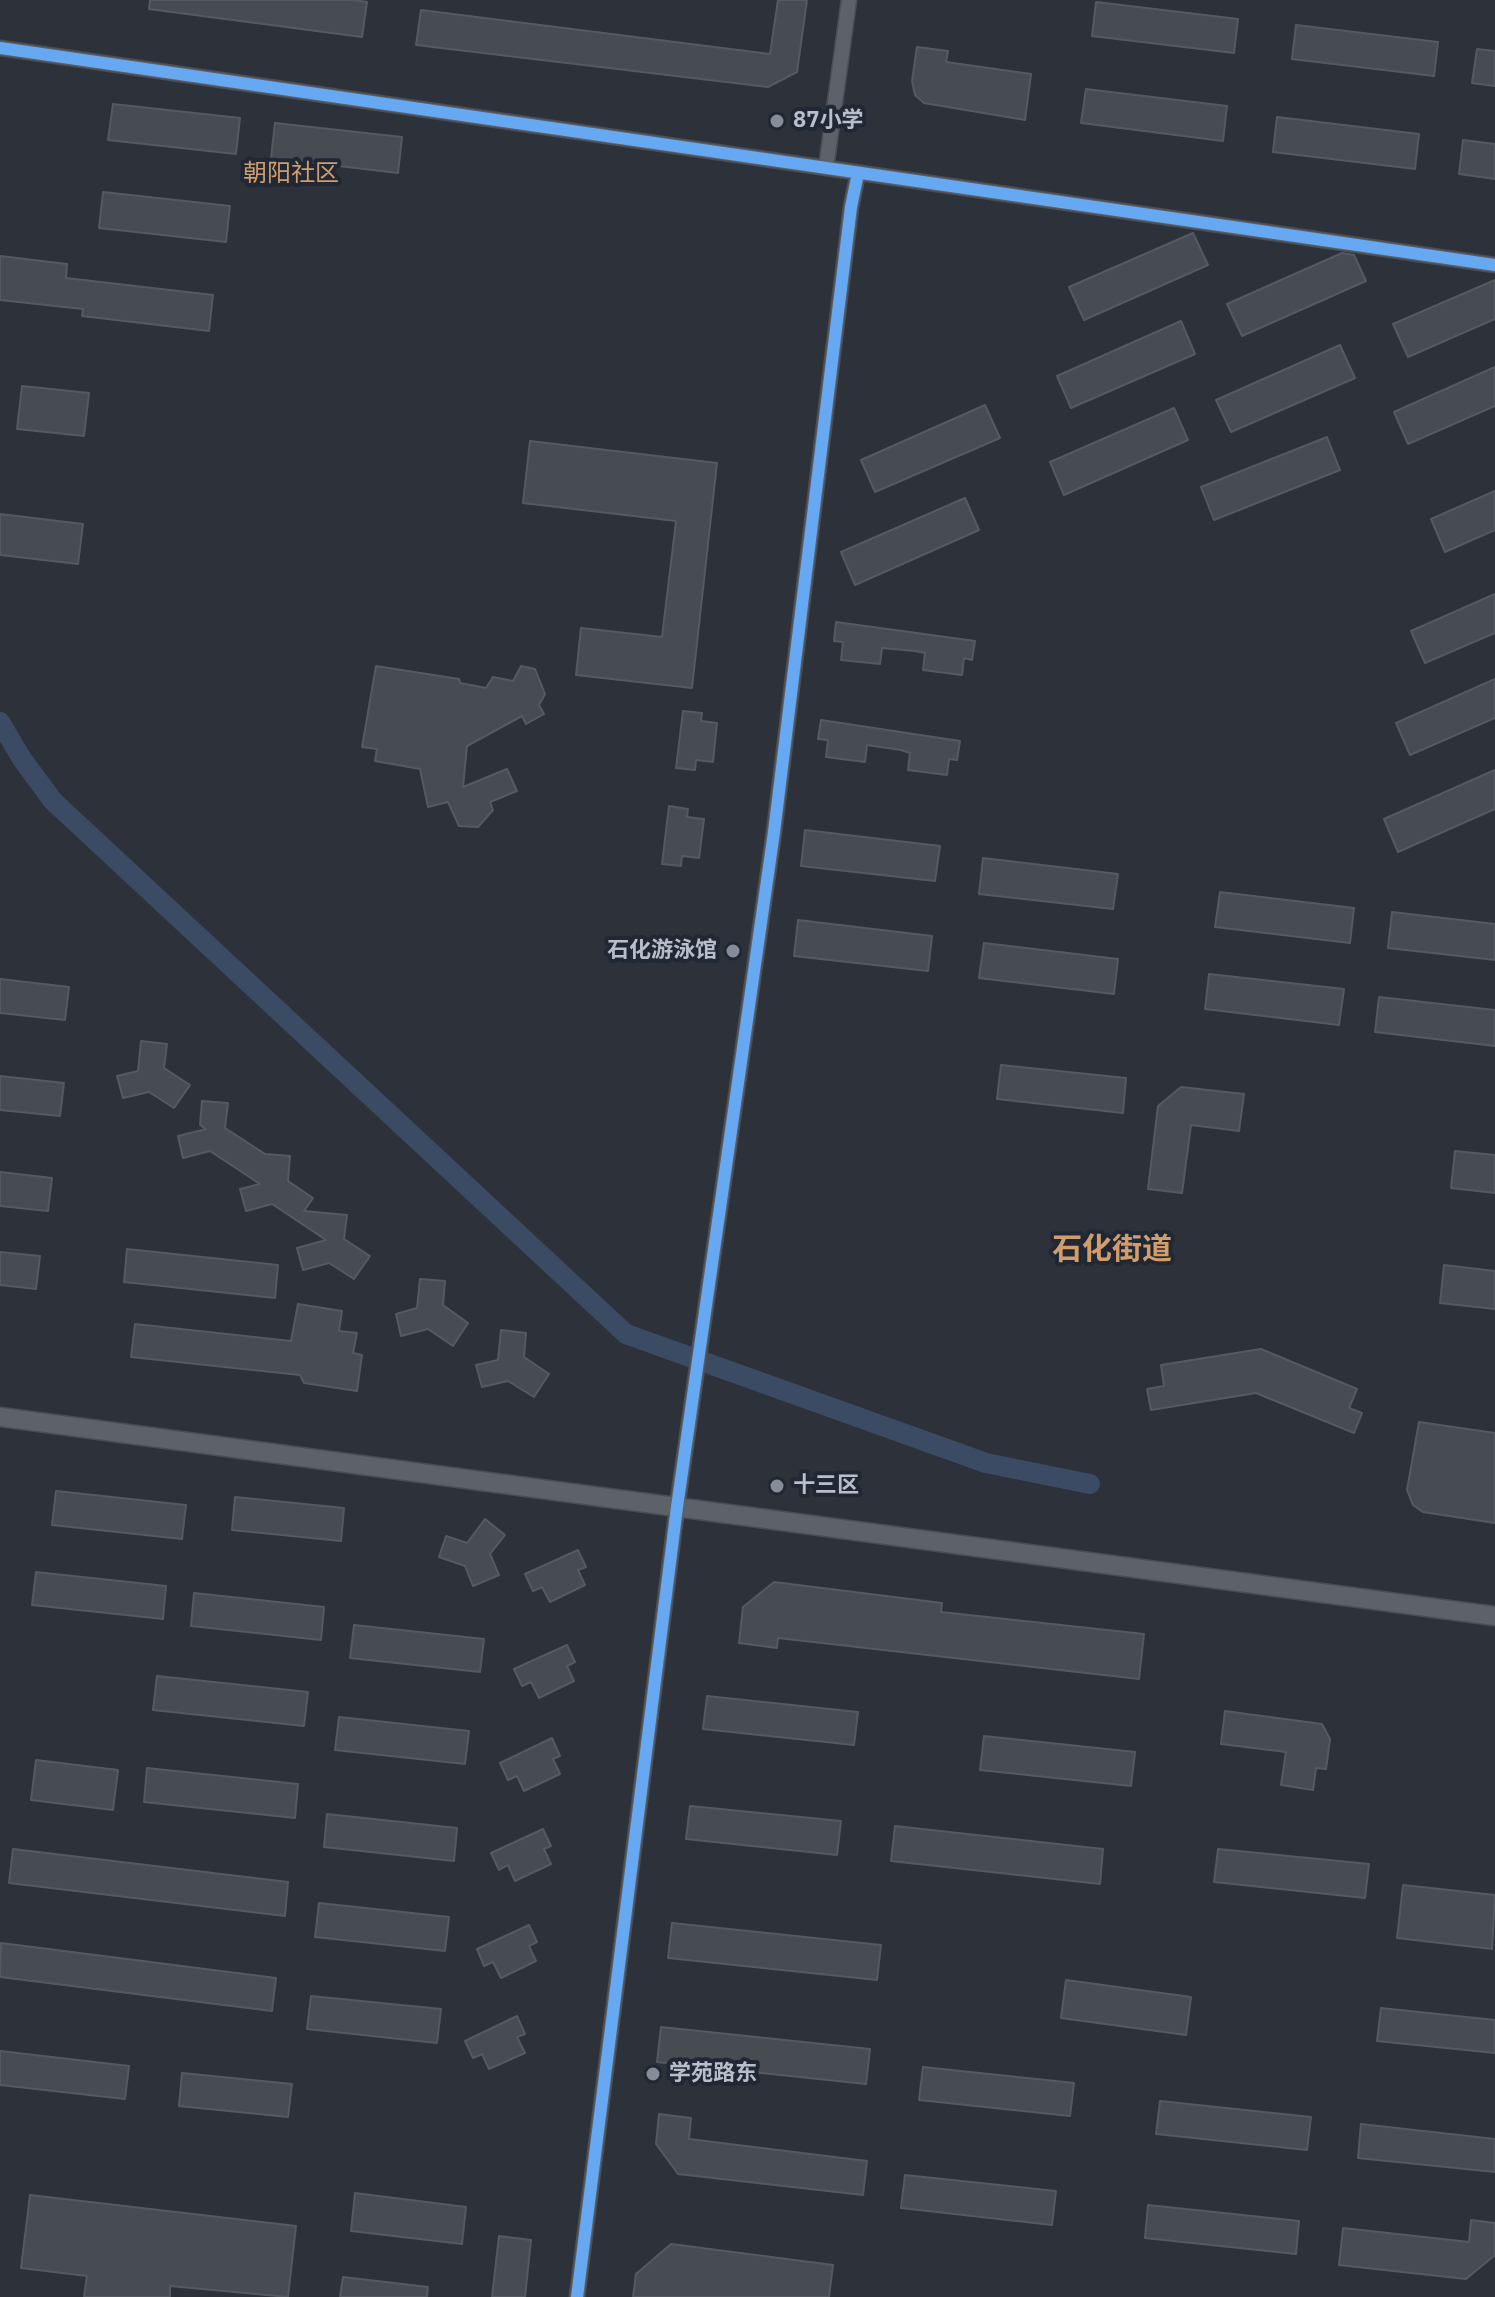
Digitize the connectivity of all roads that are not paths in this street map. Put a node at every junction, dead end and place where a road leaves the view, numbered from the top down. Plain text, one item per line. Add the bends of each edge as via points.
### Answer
1 (849, 0) edge
2 (0, 48) edge
3 (826, 168) junction
4 (858, 173) junction
5 (1495, 265) edge
6 (0, 1417) edge
7 (677, 1507) junction
8 (1495, 1616) edge
9 (577, 2297) edge

1 - 3 street
2 - 3 street
3 - 4 street
4 - 5 street
4 - 7 street via 774,832
6 - 7 street
7 - 8 street
7 - 9 street

